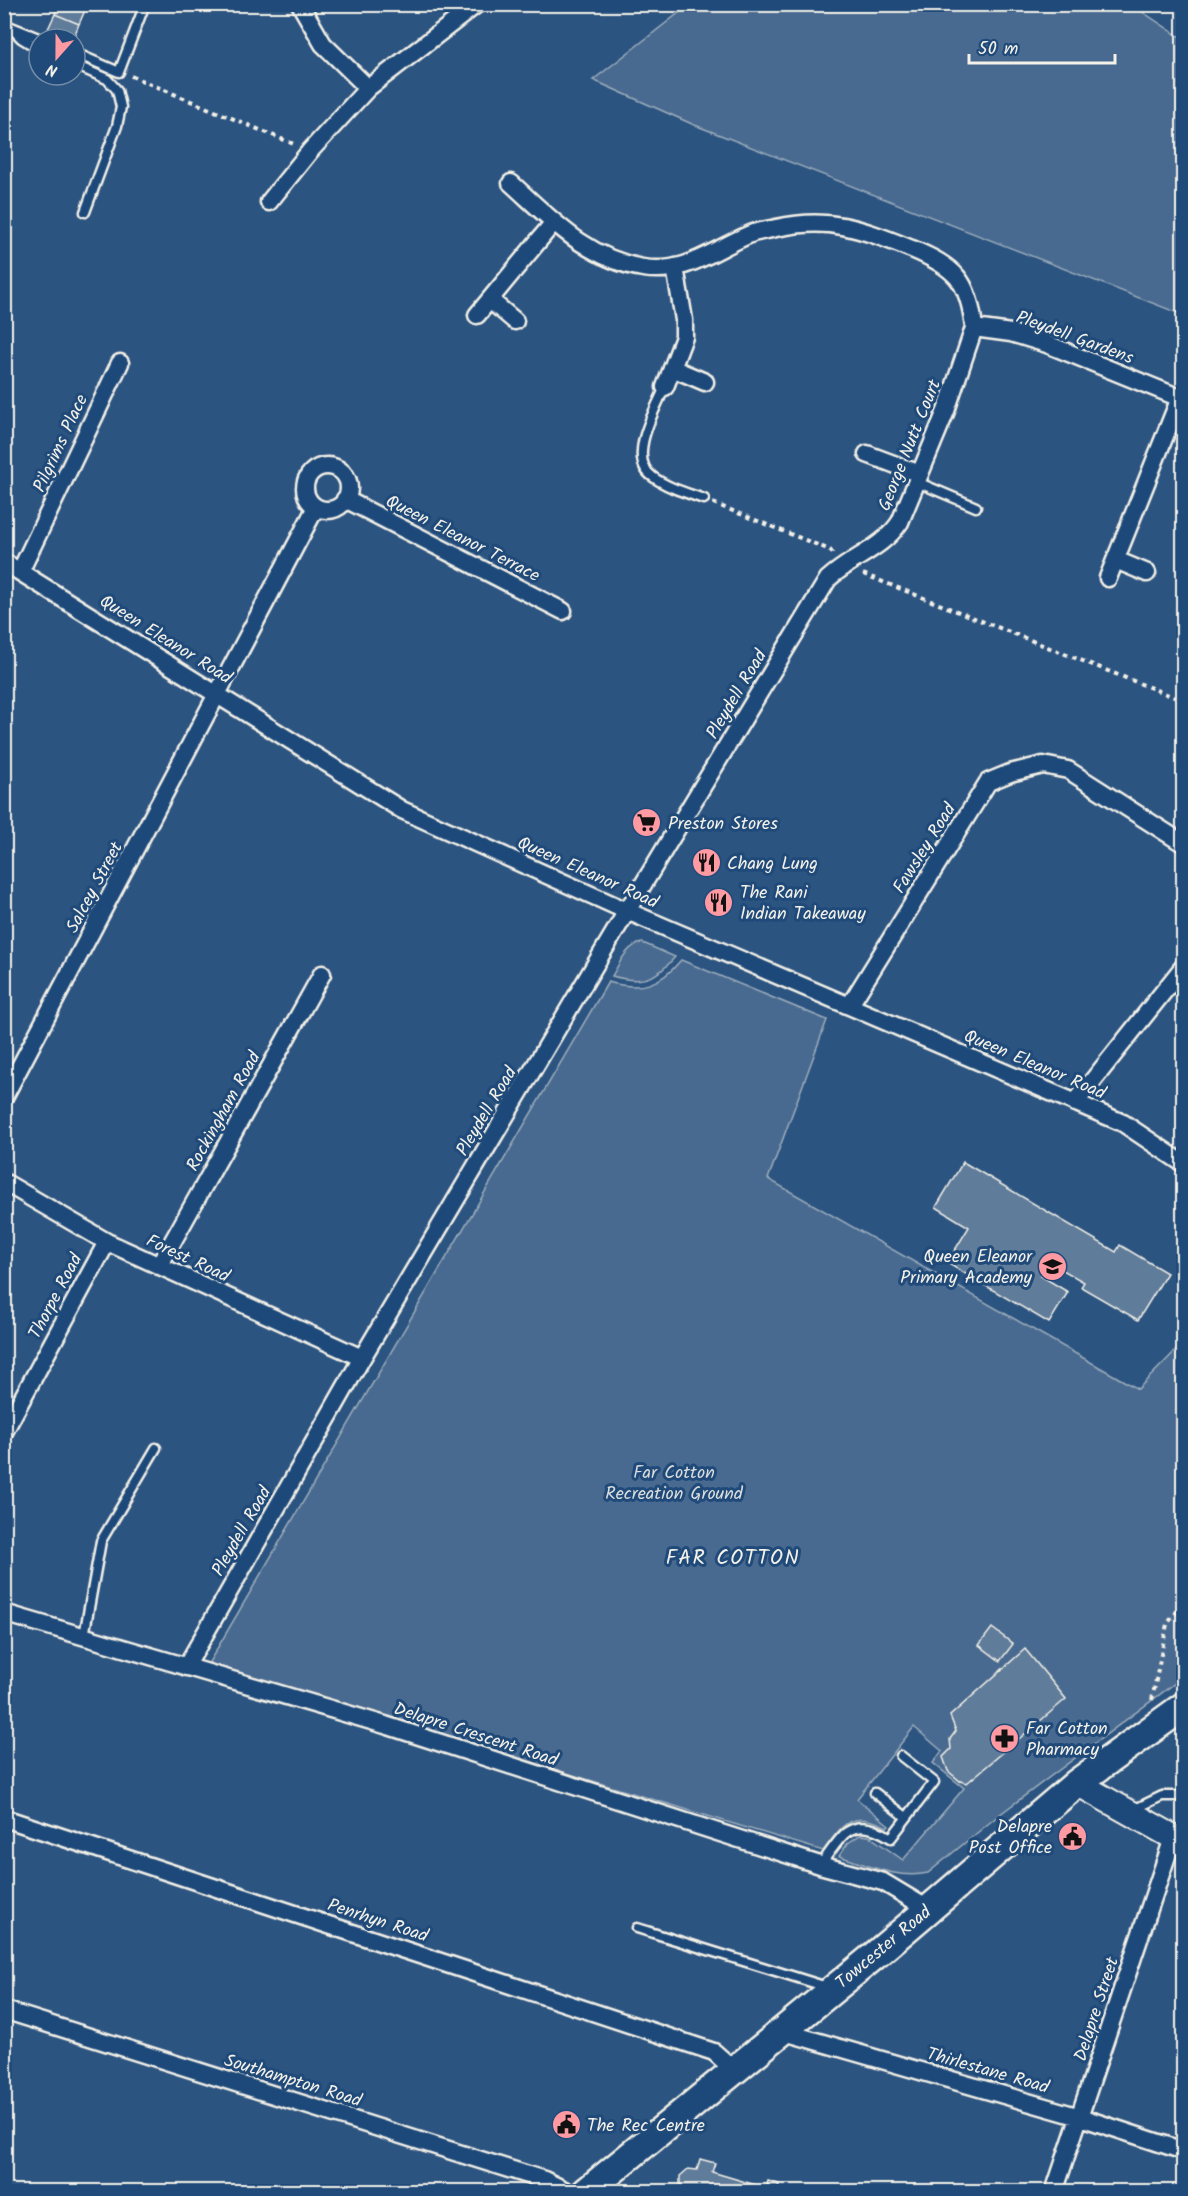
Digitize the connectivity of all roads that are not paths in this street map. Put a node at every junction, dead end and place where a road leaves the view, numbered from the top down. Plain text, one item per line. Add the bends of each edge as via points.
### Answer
1 (145, 4) edge
2 (300, 4) edge
3 (477, 4) edge
4 (7, 25) edge
5 (27, 33) edge
6 (27, 42) edge
7 (87, 58) edge
8 (87, 70) edge
9 (368, 88) junction
10 (512, 183) dead end
11 (269, 202) dead end
12 (85, 212) dead end
13 (554, 222) junction
14 (675, 267) junction
15 (490, 300) junction
16 (477, 315) dead end
17 (515, 321) dead end
18 (974, 328) junction
19 (120, 363) dead end
20 (672, 368) junction
21 (705, 382) dead end
22 (665, 387) joint
23 (1182, 399) edge
24 (867, 454) dead end
25 (918, 478) junction
26 (345, 499) junction
27 (704, 499) road end
28 (316, 507) junction
29 (976, 507) dead end
30 (1116, 560) junction
31 (4, 562) edge
32 (21, 572) junction
33 (1147, 573) dead end
34 (1108, 578) dead end
35 (828, 579) joint
36 (563, 611) dead end
37 (218, 695) junction
38 (1184, 844) edge
39 (627, 911) junction
40 (1184, 966) edge
41 (322, 974) dead end
42 (850, 1005) junction
43 (4, 1097) edge
44 (1075, 1102) junction
45 (1184, 1164) edge
46 (4, 1182) edge
47 (107, 1242) junction
48 (159, 1266) junction
49 (362, 1358) junction
50 (4, 1432) edge
51 (156, 1448) dead end
52 (4, 1613) edge
53 (84, 1636) junction
54 (186, 1667) junction
55 (1174, 1713) edge
56 (901, 1756) dead end
57 (1077, 1783) junction
58 (875, 1793) dead end
59 (1184, 1796) edge
60 (1129, 1813) junction
61 (906, 1817) junction
62 (4, 1818) edge
63 (1178, 1840) edge
64 (820, 1865) junction
65 (928, 1909) junction
66 (637, 1928) dead end
67 (833, 1989) junction
68 (4, 2010) edge
69 (781, 2031) junction
70 (733, 2069) junction
71 (1080, 2117) junction
72 (1184, 2151) edge
73 (568, 2192) edge
74 (586, 2192) edge
75 (1053, 2192) edge

1 - 7 lane via 119,72
2 - 9 street via 323,44
3 - 9 street
4 - 5 lane
4 - 6 lane
8 - 12 lane via 107,79 117,90 122,107
9 - 11 street
10 - 13 street
13 - 14 street via 595,252 616,261 645,268
13 - 15 street
14 - 18 street via 754,233 817,222 843,225 937,260 965,287
14 - 20 street via 684,337
15 - 16 street
15 - 17 street
18 - 23 street, Pleydell Gardens via 1011,333 1047,344
18 - 25 street, George Nutt Court
19 - 32 street, Pilgrims Place
20 - 21 street
20 - 22 street
22 - 27 lane via 642,444 641,459 650,476
23 - 30 street, Pleydell Gardens
24 - 25 street
25 - 29 lane
25 - 35 street, George Nutt Court via 891,536
26 - 28 street via 336,508
26 - 28 street via 349,490 345,475 333,466 318,468 307,478 305,486
26 - 36 street, Queen Eleanor Terrace
28 - 37 street
30 - 33 street
30 - 34 street, Pleydell Gardens
31 - 32 street, Queen Eleanor Road
32 - 37 street, Queen Eleanor Road
35 - 39 street, Pleydell Road
37 - 39 street, Queen Eleanor Road via 402,810
37 - 43 street, Salcey Street
38 - 42 street, Fawsley Road via 1068,770 1043,765 988,782
39 - 42 street, Queen Eleanor Road
39 - 49 street, Pleydell Road
40 - 44 street
41 - 48 street, Rockingham Road
42 - 44 street, Queen Eleanor Road
44 - 45 street, Queen Eleanor Road via 1123,1123
46 - 47 street, Forest Road
47 - 48 street, Forest Road
47 - 50 street, Thorpe Road
48 - 49 street, Forest Road
49 - 54 street, Pleydell Road
51 - 53 lane via 100,1541
52 - 53 street, Delapre Crescent Road
53 - 54 street, Delapre Crescent Road
54 - 64 street, Delapre Crescent Road via 385,1725
55 - 57 main road, Towcester Road
56 - 61 lane via 934,1782
57 - 60 street
57 - 65 main road, Towcester Road
58 - 61 lane
59 - 60 lane via 1162,1796
60 - 63 street
61 - 64 lane via 891,1838 864,1827 847,1832
62 - 70 street, Penrhyn Road via 714,2052
63 - 71 street, Delapre Street
64 - 65 street, Delapre Crescent Road via 883,1882
65 - 67 main road, Towcester Road
66 - 67 lane
67 - 69 main road, Towcester Road
68 - 73 street, Southampton Road via 544,2180
69 - 70 main road, Towcester Road
69 - 71 street, Thirlestane Road
70 - 74 main road, Towcester Road
71 - 72 street, Thirlestane Road
71 - 75 street, Delapre Street

